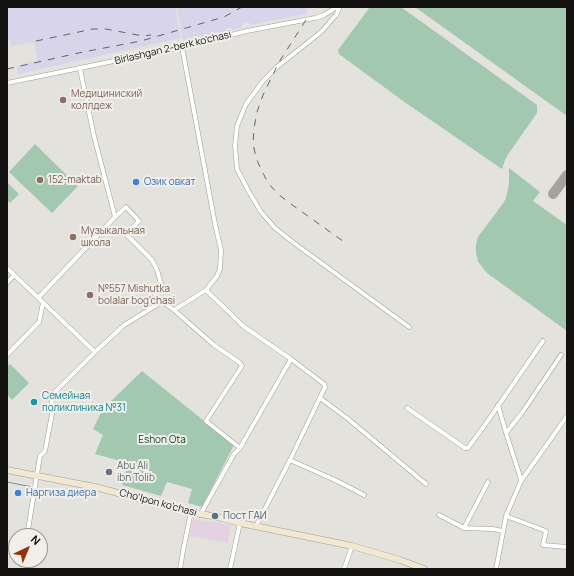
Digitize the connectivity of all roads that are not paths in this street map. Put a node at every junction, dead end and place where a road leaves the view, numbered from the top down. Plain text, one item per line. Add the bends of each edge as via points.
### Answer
1 (338, 7) edge
2 (182, 47) junction
3 (80, 69) junction
4 (7, 83) edge
5 (115, 217) junction
6 (7, 268) edge
7 (14, 276) junction
8 (7, 283) edge
9 (206, 290) junction
10 (38, 298) junction
11 (43, 303) junction
12 (160, 303) junction
13 (174, 310) junction
14 (409, 327) dead end
15 (543, 341) dead end
16 (95, 352) junction
17 (7, 354) edge
18 (561, 355) dead end
19 (291, 359) junction
20 (320, 398) junction
21 (498, 405) junction
22 (408, 408) dead end
23 (567, 416) edge
24 (506, 433) junction
25 (240, 448) junction
26 (290, 460) junction
27 (7, 470) edge
28 (37, 475) junction
29 (521, 481) junction
30 (488, 482) dead end
31 (426, 484) dead end
32 (364, 495) dead end
33 (191, 512) junction
34 (200, 514) junction
35 (439, 515) dead end
36 (506, 516) junction
37 (240, 523) junction
38 (256, 526) junction
39 (28, 528) edge
40 (464, 528) junction
41 (502, 531) junction
42 (352, 546) junction
43 (567, 548) edge
44 (180, 569) edge
45 (230, 569) edge
46 (344, 569) edge
47 (424, 569) edge
48 (496, 569) edge

1 - 2 street, Birlashgan 2-berk ko'chasi via 315,18
1 - 14 street via 336,15 321,32 277,67 246,104 237,126 237,169 261,212 275,228
2 - 3 street, Birlashgan 2-berk ko'chasi
2 - 9 street via 221,250 220,269
3 - 4 street, Birlashgan 2-berk ko'chasi
3 - 5 street
5 - 10 street
5 - 12 street via 126,207 139,220 126,234 155,265 162,287 154,293
6 - 7 street
7 - 8 street
7 - 10 street
9 - 13 street
9 - 19 street via 243,326
10 - 11 street
11 - 16 street
11 - 17 street via 39,322
12 - 13 street
12 - 16 street via 124,325
13 - 25 street via 242,366 206,421
15 - 21 street
16 - 28 street via 51,396 52,414 45,451 40,456
18 - 24 street
19 - 20 street via 324,384
19 - 25 street
20 - 26 street
20 - 31 street
21 - 22 street via 468,448
21 - 24 street
23 - 29 street
24 - 29 street
25 - 34 street via 234,454
26 - 32 street
26 - 38 street
27 - 28 main road, Cho'lpon ko'chasi
28 - 33 main road, Cho'lpon ko'chasi
28 - 39 street
29 - 36 street
30 - 40 street
33 - 34 main road, Cho'lpon ko'chasi
33 - 44 street
34 - 37 main road, Cho'lpon ko'chasi
35 - 40 street
36 - 41 street
36 - 43 street via 546,531 543,545
37 - 38 main road, Cho'lpon ko'chasi
37 - 45 street
38 - 42 main road, Cho'lpon ko'chasi
40 - 41 street
41 - 48 street
42 - 46 street
42 - 47 main road, Cho'lpon ko'chasi

